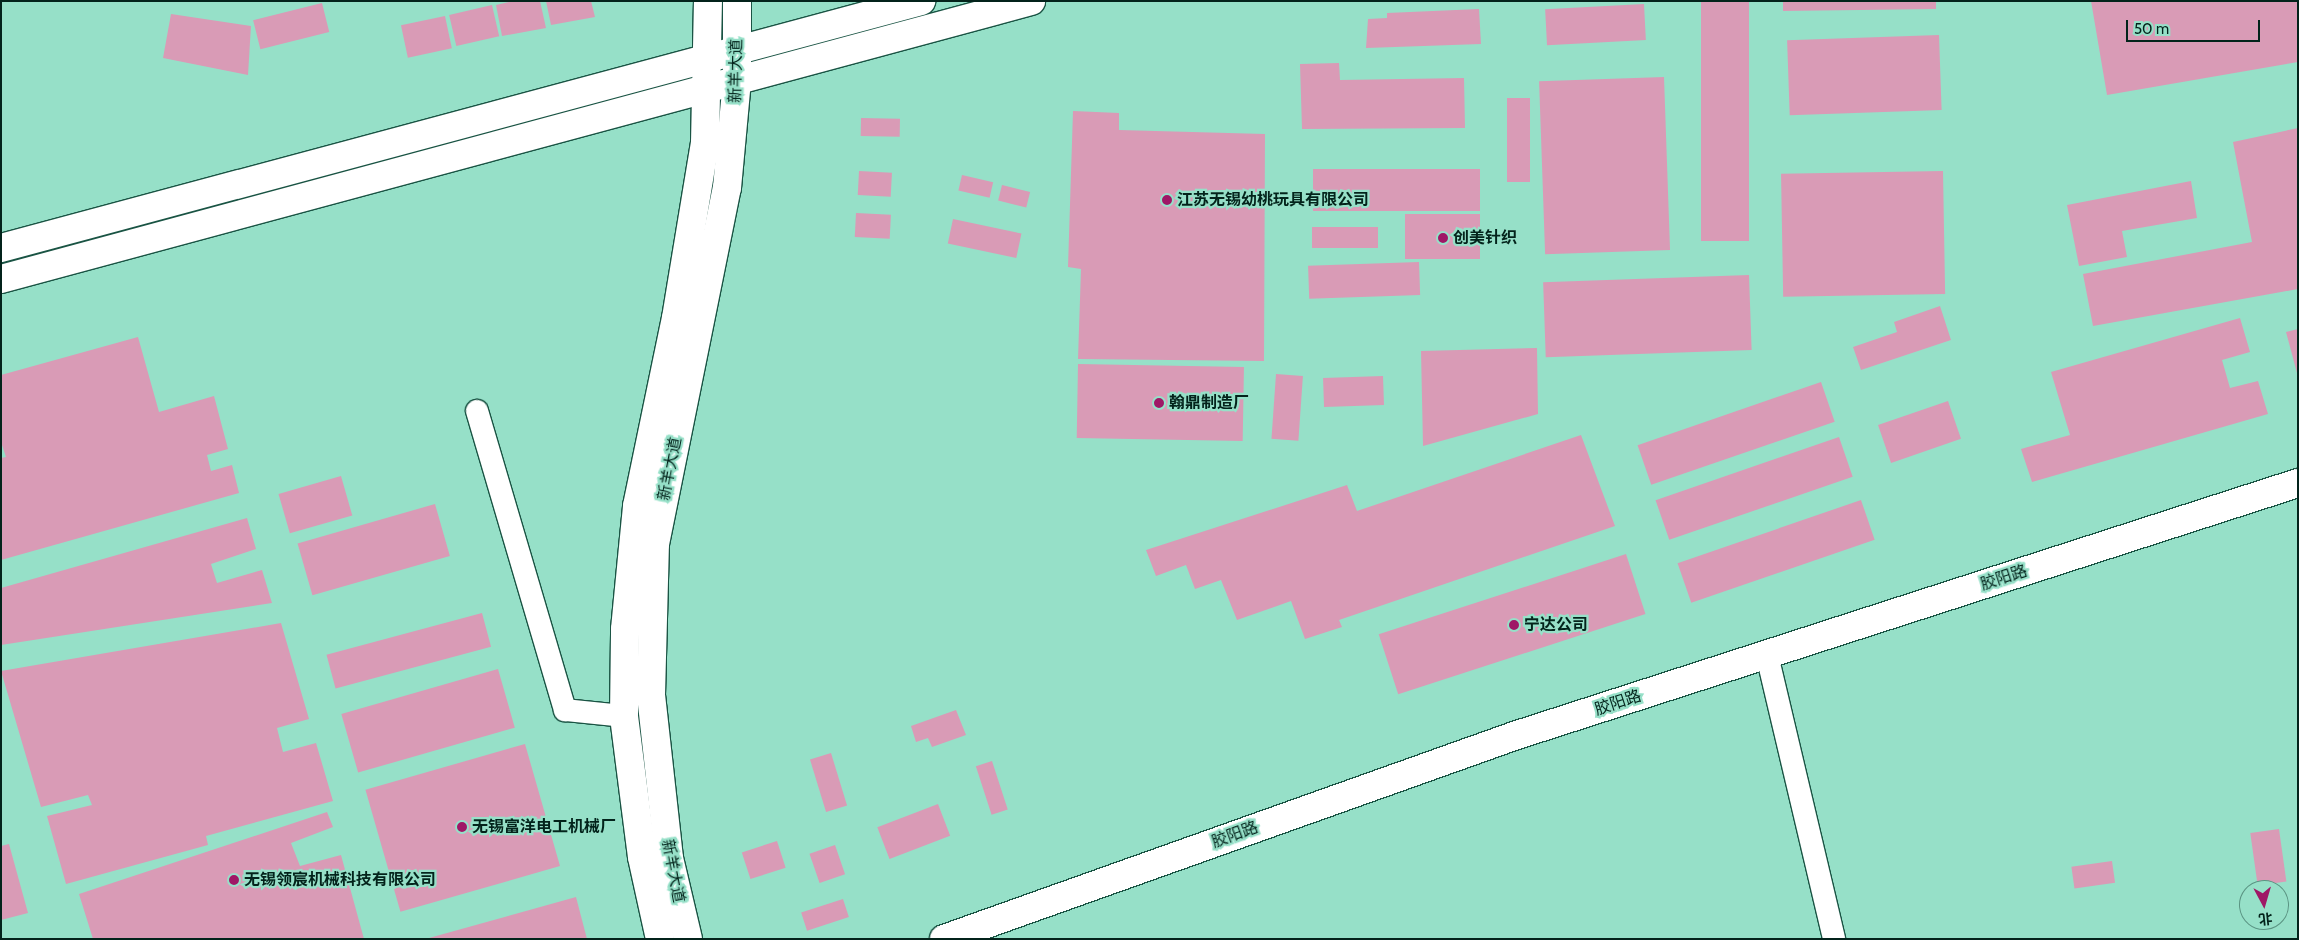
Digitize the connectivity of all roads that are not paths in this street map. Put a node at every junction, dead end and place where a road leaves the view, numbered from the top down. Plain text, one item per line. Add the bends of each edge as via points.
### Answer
1 (708, 1) edge
2 (737, 1) edge
3 (921, 1) edge
4 (1031, 1) edge
5 (738, 52) junction
6 (707, 60) junction
7 (737, 80) junction
8 (707, 88) junction
9 (1, 248) edge
10 (1, 279) edge
11 (477, 410) dead end
12 (2298, 483) edge
13 (1767, 655) junction
14 (624, 716) junction
15 (660, 939) edge
16 (688, 939) edge
17 (944, 939) edge
18 (1834, 939) edge

1 - 6 main road, 新羊大道
2 - 5 main road, 新羊大道
3 - 5 main road
4 - 7 main road
5 - 6 main road
5 - 7 main road, 新羊大道
6 - 8 main road, 新羊大道
6 - 9 main road
7 - 8 main road
7 - 16 main road, 新羊大道 via 734,134 719,235 655,552 651,695 669,858
8 - 10 main road
8 - 14 main road, 新羊大道 via 706,143 696,209 637,506 629,580
11 - 14 street via 565,710
12 - 13 main road, 胶阳路
13 - 17 main road, 胶阳路 via 1514,736
13 - 18 street
14 - 15 main road, 新羊大道 via 642,857

